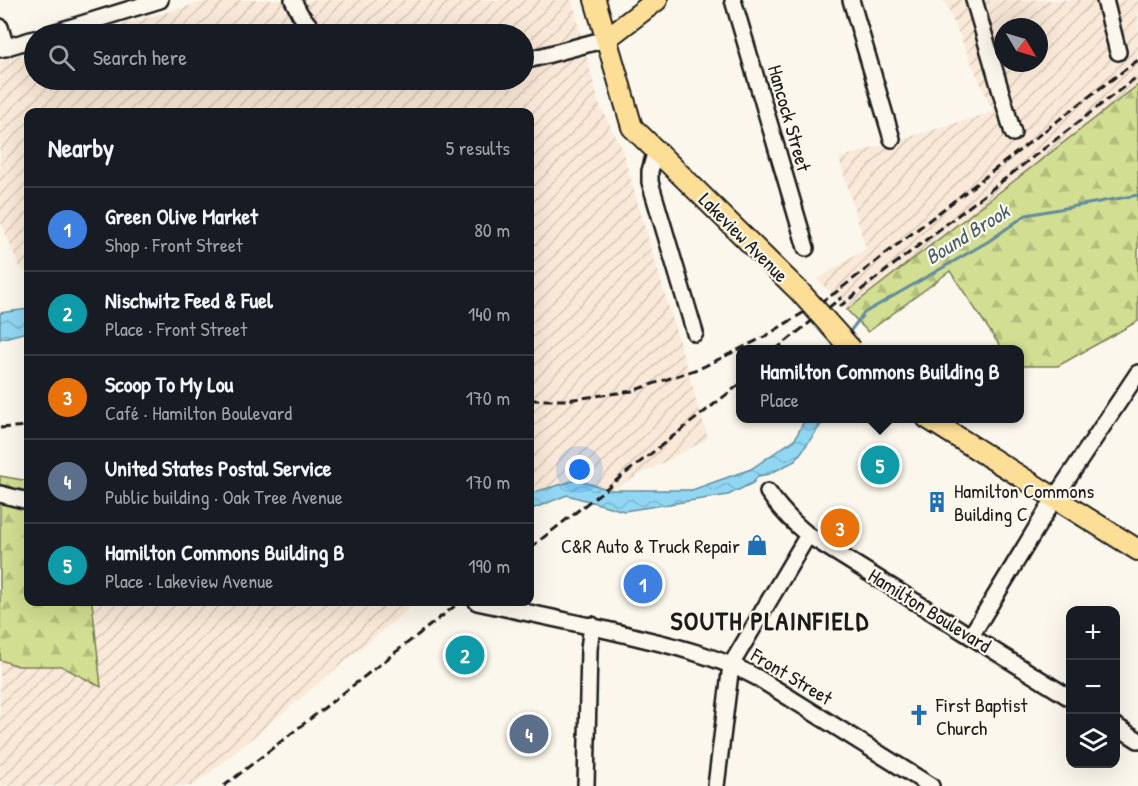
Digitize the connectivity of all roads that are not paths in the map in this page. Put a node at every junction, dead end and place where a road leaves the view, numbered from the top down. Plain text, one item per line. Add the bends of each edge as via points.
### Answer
1 (160, 0) edge
2 (284, 0) edge
3 (293, 0) edge
4 (595, 0) edge
5 (657, 0) edge
6 (733, 0) edge
7 (851, 0) edge
8 (974, 0) edge
9 (1105, 0) edge
10 (300, 14) junction
11 (82, 24) edge
12 (308, 24) edge
13 (0, 27) edge
14 (606, 39) junction
15 (24, 42) edge
16 (3, 49) edge
17 (1119, 52) dead end
18 (534, 58) edge
19 (1012, 133) dead end
20 (891, 139) dead end
21 (656, 150) junction
22 (806, 248) dead end
23 (695, 333) dead end
24 (848, 345) edge
25 (1138, 373) edge
26 (935, 423) edge
27 (768, 492) dead end
28 (0, 494) edge
29 (1054, 499) junction
30 (24, 500) edge
31 (808, 535) junction
32 (1138, 550) edge
33 (495, 606) edge
34 (592, 625) junction
35 (971, 636) junction
36 (731, 665) junction
37 (1066, 695) edge
38 (1120, 729) edge
39 (1138, 740) edge
40 (586, 786) edge
41 (716, 786) edge
42 (931, 786) edge

1 - 11 street
2 - 10 street
3 - 10 street
4 - 14 main road
5 - 14 main road
6 - 22 street, Hancock Street
7 - 20 street
8 - 19 street
9 - 17 street
10 - 12 street
13 - 16 street
14 - 18 street
14 - 21 main road, Lakeview Avenue via 632,127
15 - 16 street
21 - 23 street via 650,182
21 - 24 main road, Lakeview Avenue, bridge via 801,293
25 - 29 street
26 - 29 main road
27 - 31 street, Hamilton Boulevard
28 - 30 street
29 - 32 main road
29 - 35 street
31 - 35 street, Hamilton Boulevard
31 - 36 street
33 - 34 street, Front Street
34 - 36 street, Front Street
34 - 40 street via 588,649
35 - 37 street, Hamilton Boulevard
36 - 41 street
36 - 42 street, Front Street
38 - 39 street

